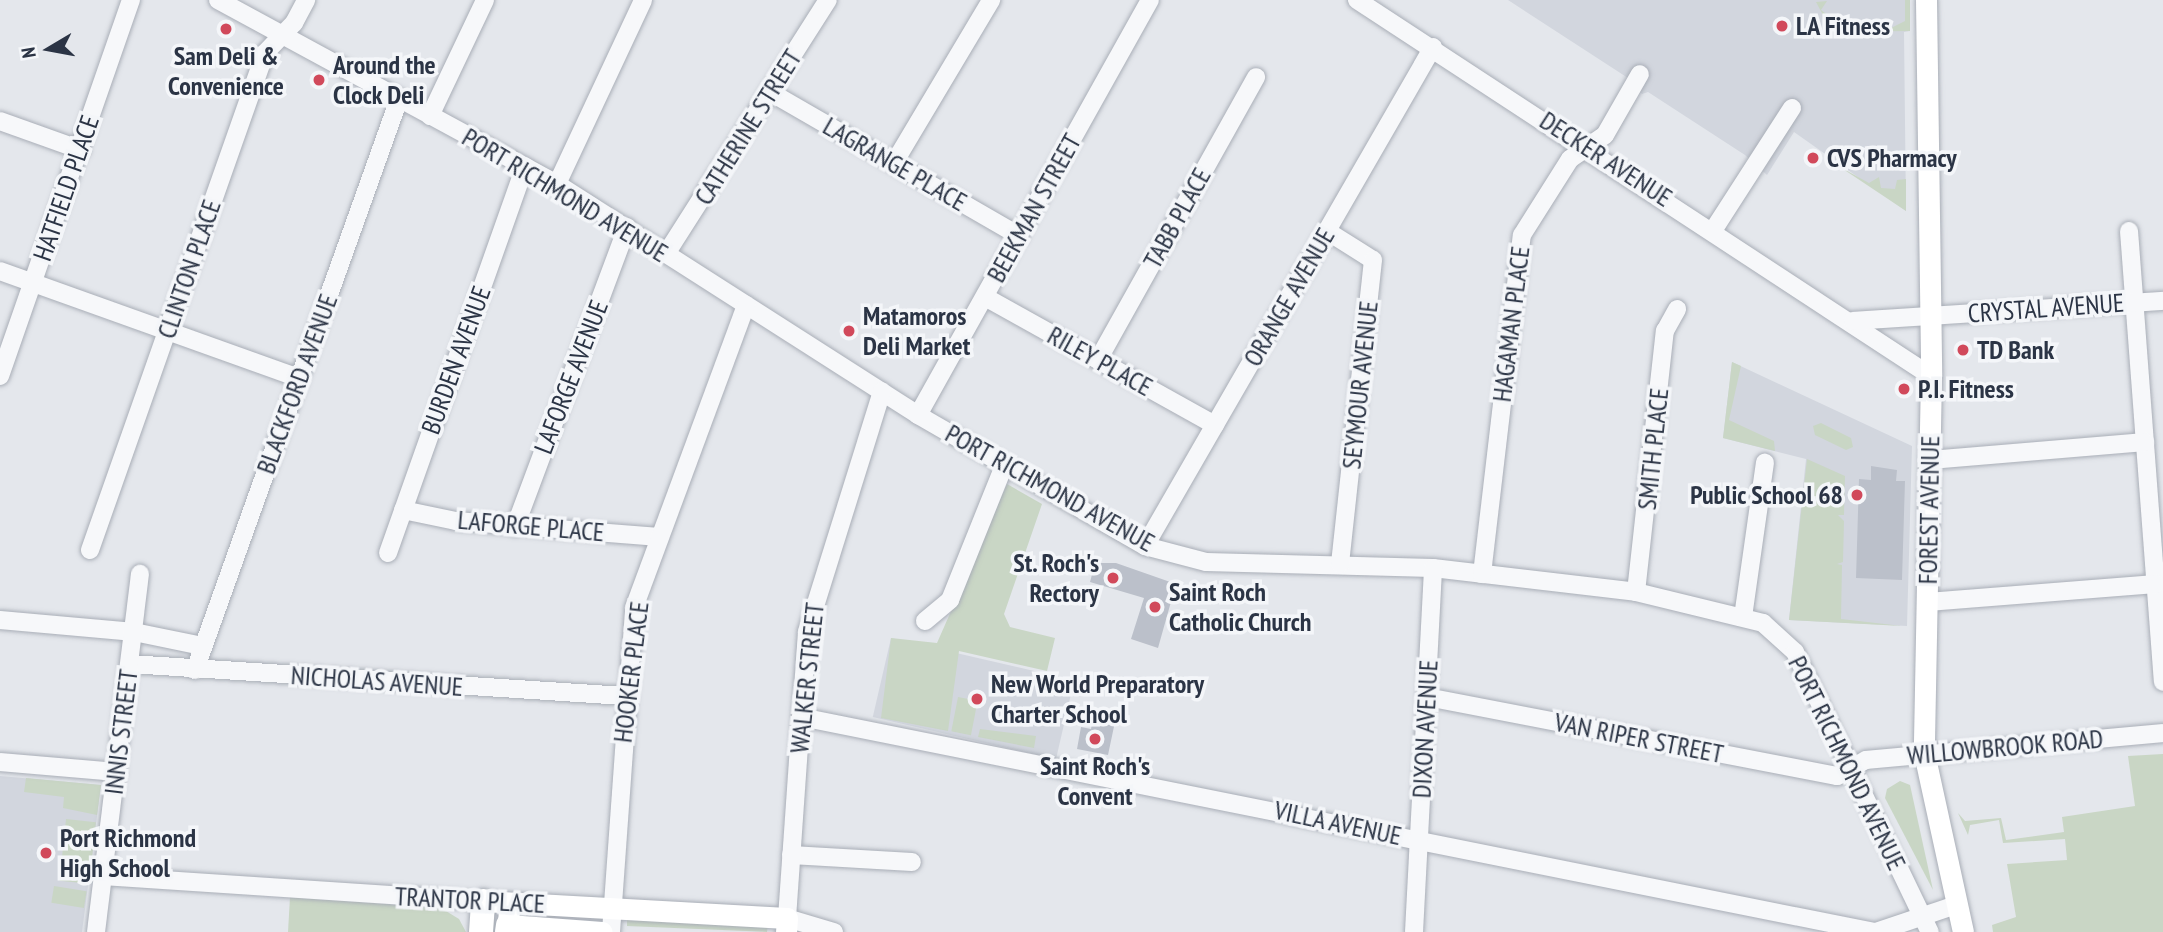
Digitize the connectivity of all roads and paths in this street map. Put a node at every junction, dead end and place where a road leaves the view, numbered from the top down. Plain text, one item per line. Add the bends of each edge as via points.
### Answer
1 (131, 0) edge
2 (218, 0) edge
3 (306, 0) edge
4 (485, 0) edge
5 (643, 0) edge
6 (828, 0) edge
7 (991, 0) edge
8 (1150, 0) edge
9 (1357, 0) edge
10 (1926, 0) edge
11 (281, 35) junction
12 (1433, 47) junction
13 (1640, 74) dead end
14 (1256, 77) dead end
15 (770, 92) junction
16 (399, 99) junction
17 (1792, 108) dead end
18 (430, 116) junction
19 (0, 121) edge
20 (1588, 148) junction
21 (81, 149) junction
22 (894, 163) junction
23 (525, 167) junction
24 (557, 184) junction
25 (627, 228) junction
26 (1714, 229) junction
27 (1327, 231) junction
28 (2129, 231) dead end
29 (1018, 236) junction
30 (666, 254) junction
31 (0, 271) edge
32 (33, 283) junction
33 (985, 297) junction
34 (2163, 301) edge
35 (2135, 303) junction
36 (746, 305) junction
37 (1677, 309) dead end
38 (1930, 315) junction
39 (1853, 321) junction
40 (167, 331) junction
41 (1098, 360) junction
42 (0, 376) edge
43 (1931, 376) junction
44 (299, 378) junction
45 (882, 391) junction
46 (918, 415) junction
47 (1215, 425) junction
48 (2146, 442) junction
49 (1930, 460) junction
50 (1765, 463) dead end
51 (1004, 467) junction
52 (402, 510) junction
53 (515, 527) junction
54 (659, 537) junction
55 (1145, 545) junction
56 (90, 550) dead end
57 (388, 553) dead end
58 (1340, 564) junction
59 (1433, 568) junction
60 (1482, 573) junction
61 (140, 574) dead end
62 (2156, 584) junction
63 (1636, 592) junction
64 (1927, 602) junction
65 (1743, 617) junction
66 (0, 620) edge
67 (925, 621) dead end
68 (134, 632) junction
69 (202, 646) junction
70 (130, 664) junction
71 (195, 670) junction
72 (2163, 681) edge
73 (625, 696) junction
74 (1427, 697) junction
75 (801, 717) junction
76 (2163, 733) edge
77 (1924, 753) junction
78 (0, 762) edge
79 (1849, 769) junction
80 (117, 772) junction
81 (1419, 841) junction
82 (791, 855) junction
83 (912, 862) dead end
84 (104, 876) junction
85 (483, 901) junction
86 (1956, 905) junction
87 (612, 907) junction
88 (508, 920) edge
89 (786, 925) edge
90 (1926, 925) edge
91 (96, 932) edge
92 (481, 932) edge
93 (602, 932) edge
94 (611, 932) edge
95 (834, 932) edge
96 (1414, 932) edge
97 (1875, 932) edge
98 (1963, 932) edge

1 - 21 street, HATFIELD PLACE
2 - 11 street, PORT RICHMOND AVENUE
3 - 11 street, CLINTON PLACE via 294,23
4 - 18 street
5 - 24 street
6 - 15 street, CATHERINE STREET
7 - 22 street
8 - 29 street, BEEKMAN STREET
9 - 12 street, DECKER AVENUE
10 - 38 main road, FOREST AVENUE
11 - 16 street, PORT RICHMOND AVENUE
11 - 40 street, CLINTON PLACE via 265,53
12 - 20 street, DECKER AVENUE
12 - 27 street, ORANGE AVENUE
13 - 20 street, HAGAMAN PLACE via 1605,135
14 - 41 street, TABB PLACE
15 - 22 street, LAGRANGE PLACE
15 - 30 street, CATHERINE STREET
16 - 18 street, PORT RICHMOND AVENUE
16 - 44 street, BLACKFORD AVENUE
17 - 26 street
18 - 23 street, PORT RICHMOND AVENUE
19 - 21 street
20 - 26 street, DECKER AVENUE
20 - 60 street, HAGAMAN PLACE via 1570,159 1522,235
21 - 32 street, HATFIELD PLACE
22 - 29 street, LAGRANGE PLACE
23 - 24 street, PORT RICHMOND AVENUE
23 - 52 street, BURDEN AVENUE
24 - 25 street, PORT RICHMOND AVENUE
25 - 30 street, PORT RICHMOND AVENUE
25 - 53 street, LAFORGE AVENUE
26 - 39 street, DECKER AVENUE
27 - 47 street, ORANGE AVENUE
27 - 58 street, SEYMOUR AVENUE via 1373,260
28 - 35 street
29 - 33 street, BEEKMAN STREET
30 - 36 street, PORT RICHMOND AVENUE
31 - 32 street
32 - 40 street
32 - 42 street, HATFIELD PLACE
33 - 41 street, RILEY PLACE
33 - 46 street, BEEKMAN STREET
34 - 35 street, CRYSTAL AVENUE
35 - 38 street, CRYSTAL AVENUE
35 - 48 street
36 - 45 street, PORT RICHMOND AVENUE
36 - 54 street, HOOKER PLACE
37 - 63 street, SMITH PLACE via 1665,331
38 - 39 street
38 - 43 main road, FOREST AVENUE
39 - 43 street, DECKER AVENUE
40 - 44 street
40 - 56 street, CLINTON PLACE
41 - 47 street, RILEY PLACE
43 - 49 main road, FOREST AVENUE
44 - 69 street, BLACKFORD AVENUE
45 - 46 street, PORT RICHMOND AVENUE
45 - 75 street, WALKER STREET via 813,603
46 - 51 street, PORT RICHMOND AVENUE
47 - 55 street, ORANGE AVENUE
48 - 49 street
48 - 62 street
49 - 64 main road, FOREST AVENUE
50 - 65 street
51 - 55 street, PORT RICHMOND AVENUE
51 - 67 street via 950,600
52 - 53 street, LAFORGE PLACE
52 - 57 street, BURDEN AVENUE
53 - 54 street, LAFORGE PLACE
54 - 73 street, HOOKER PLACE via 634,608
55 - 58 street, PORT RICHMOND AVENUE via 1206,562
58 - 59 street, PORT RICHMOND AVENUE
59 - 60 street, PORT RICHMOND AVENUE
59 - 74 street, DIXON AVENUE
60 - 63 street, PORT RICHMOND AVENUE
61 - 68 street, INNIS STREET
62 - 64 street
62 - 72 street
63 - 65 street, PORT RICHMOND AVENUE
64 - 77 main road, FOREST AVENUE
65 - 79 street, PORT RICHMOND AVENUE via 1773,629 1795,652
66 - 68 street
68 - 69 street
68 - 70 street, INNIS STREET
69 - 71 street, BLACKFORD AVENUE
70 - 71 street, NICHOLAS AVENUE
70 - 80 street, INNIS STREET
71 - 73 street, NICHOLAS AVENUE
73 - 87 street, HOOKER PLACE
74 - 79 street, VAN RIPER STREET via 1838,776
74 - 81 street, DIXON AVENUE
75 - 81 street, VILLA AVENUE
75 - 82 street, WALKER STREET
76 - 77 street, WILLOWBROOK ROAD
77 - 79 street, WILLOWBROOK ROAD via 1866,760
77 - 86 main road, FOREST AVENUE
78 - 80 street
79 - 90 street, PORT RICHMOND AVENUE
80 - 84 street, INNIS STREET
81 - 96 street, DIXON AVENUE
81 - 97 street, VILLA AVENUE
82 - 83 street
82 - 89 street, WALKER STREET
84 - 85 street, TRANTOR PLACE
84 - 91 street, INNIS STREET
85 - 88 main road, TRANTOR PLACE
85 - 92 highway
86 - 90 street, VILLA AVENUE
86 - 98 main road, FOREST AVENUE
87 - 88 main road, TRANTOR PLACE
87 - 89 main road, TRANTOR PLACE
87 - 94 street, HOOKER PLACE
88 - 93 main road, TRANTOR PLACE
89 - 95 street, TRANTOR PLACE
90 - 97 street, VILLA AVENUE

